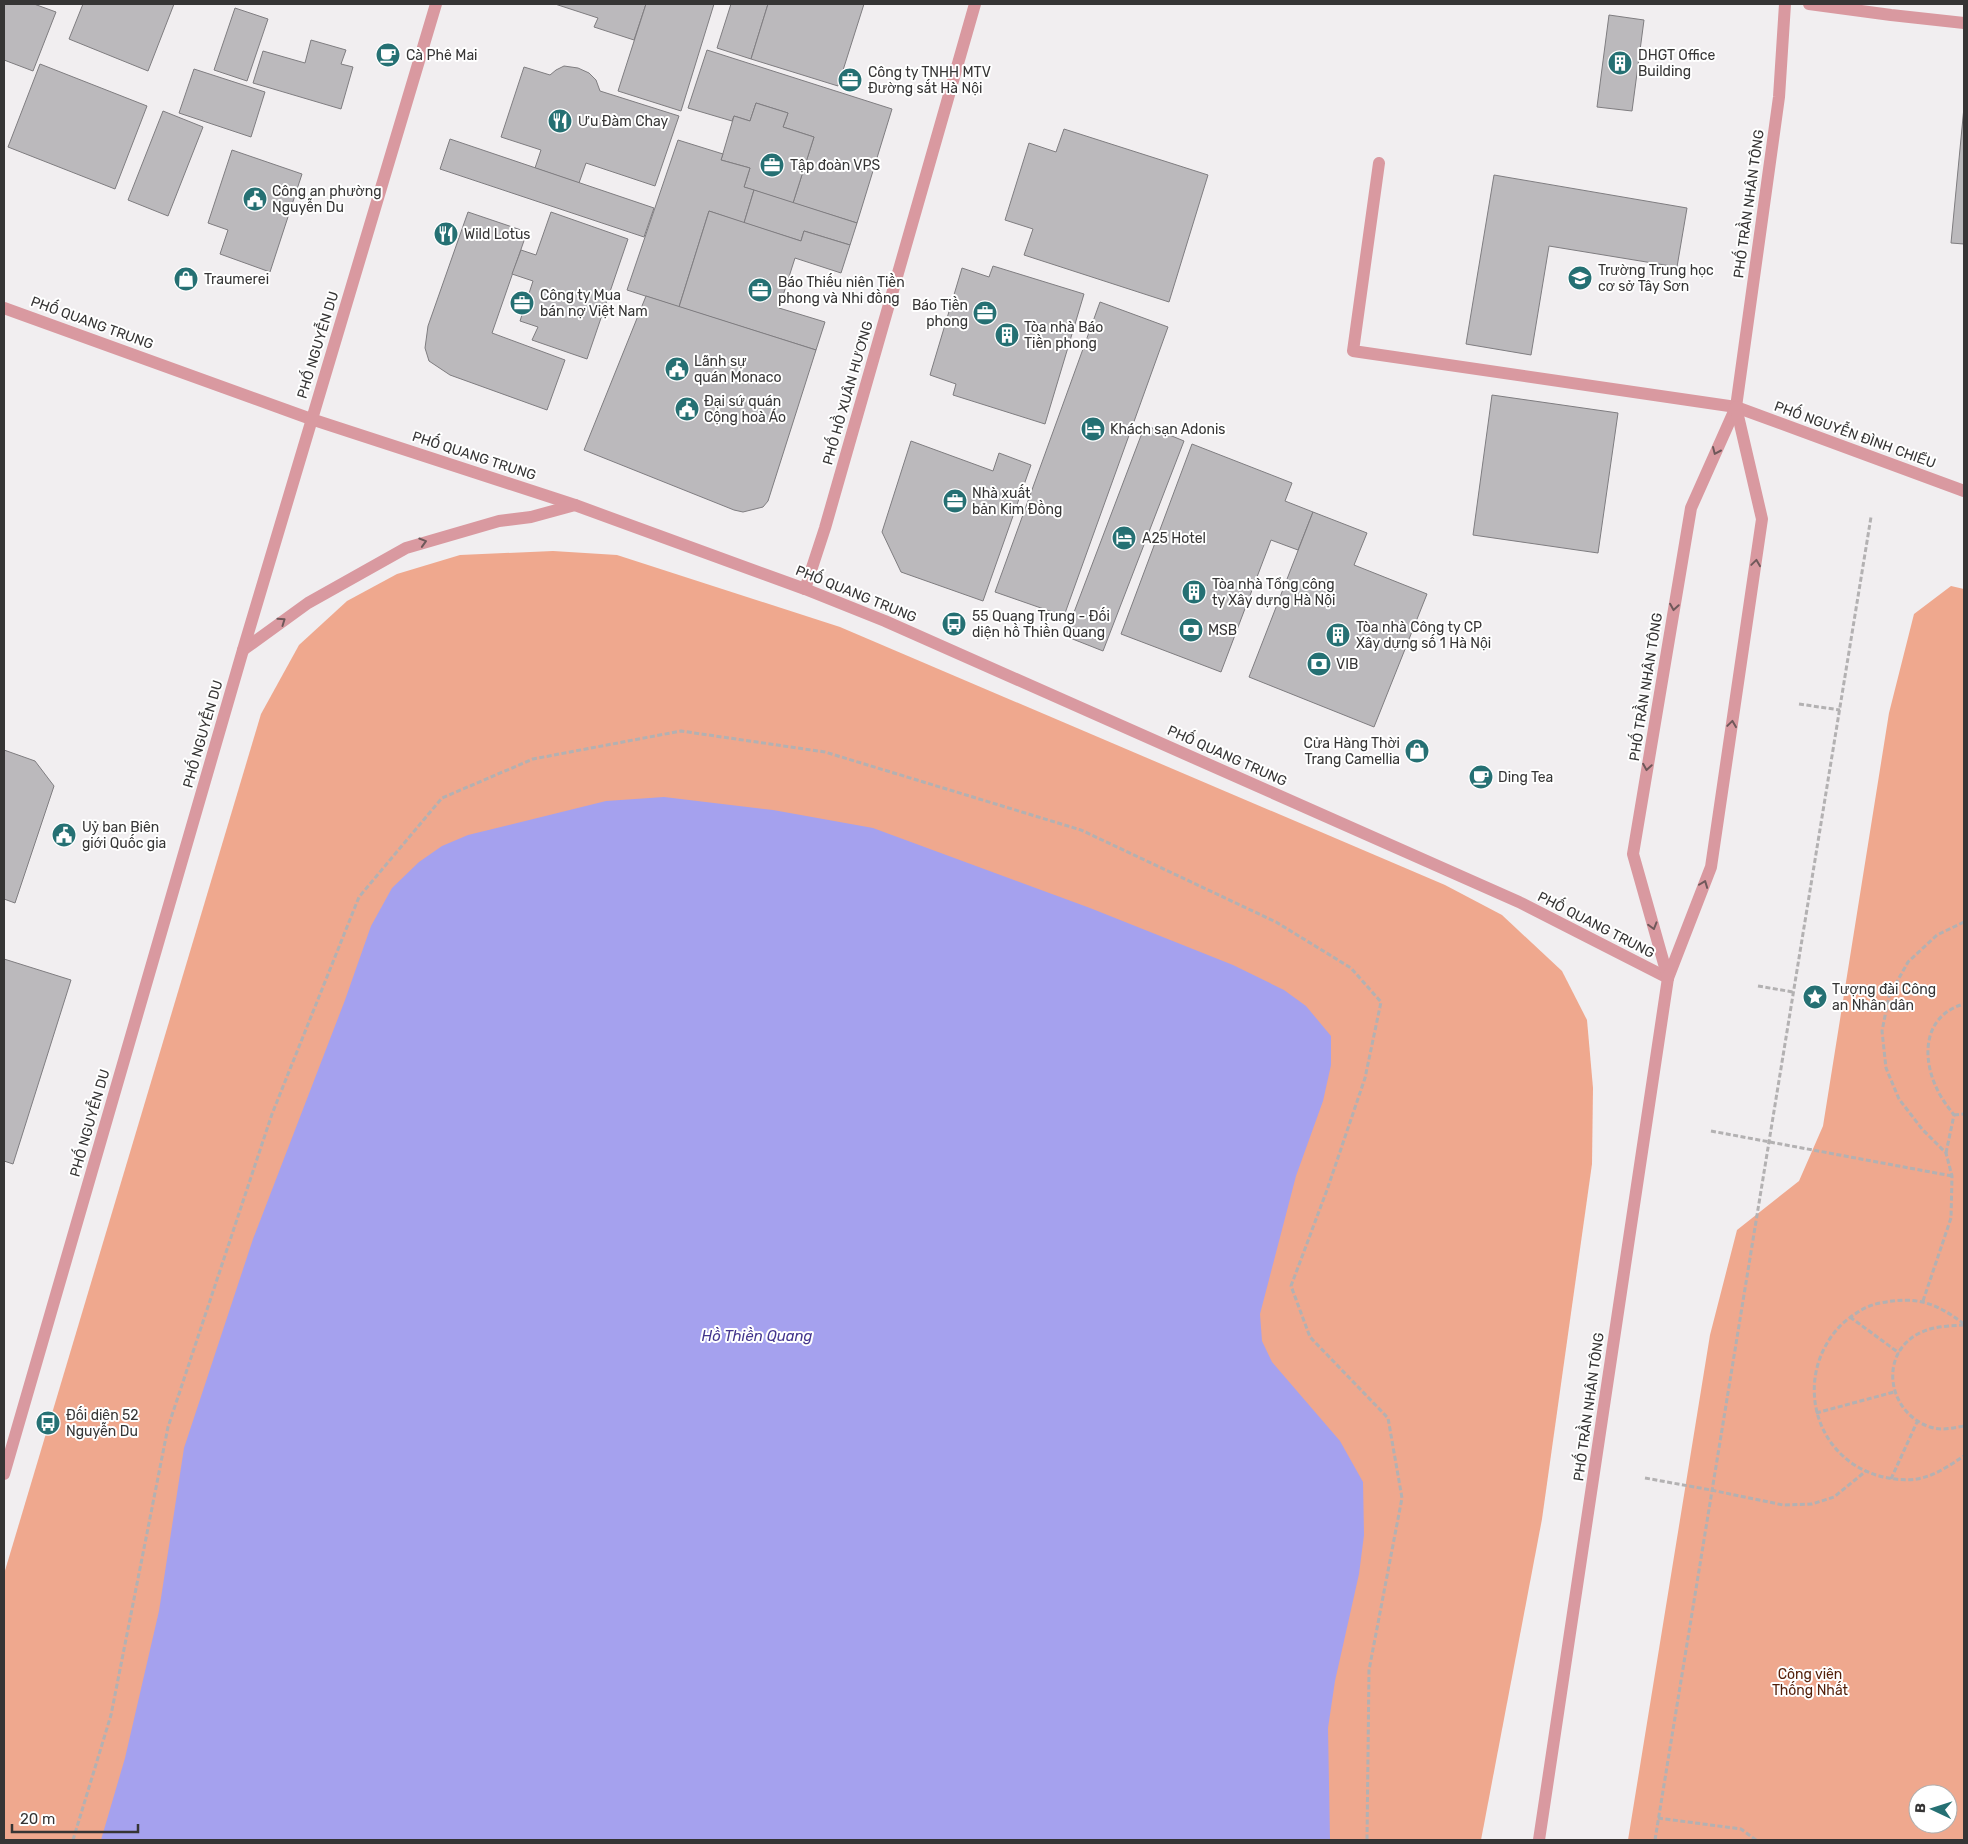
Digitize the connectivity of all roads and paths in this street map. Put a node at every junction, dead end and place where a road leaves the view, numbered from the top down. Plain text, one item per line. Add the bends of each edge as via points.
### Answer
1 (436, 4) edge
2 (976, 4) edge
3 (1785, 4) edge
4 (1809, 4) edge
5 (1964, 23) edge
6 (1379, 163) dead end
7 (4, 308) edge
8 (1736, 407) junction
9 (311, 419) junction
10 (1964, 491) edge
11 (575, 506) junction
12 (1871, 517) dead end
13 (805, 589) junction
14 (242, 650) junction
15 (1799, 704) dead end
16 (1840, 710) junction
17 (1964, 922) edge
18 (1668, 978) junction
19 (1758, 986) dead end
20 (1792, 992) junction
21 (1964, 1004) edge
22 (1964, 1114) edge
23 (1954, 1115) junction
24 (1711, 1131) dead end
25 (1769, 1140) junction
26 (1946, 1153) junction
27 (1952, 1176) junction
28 (1923, 1301) junction
29 (1850, 1317) junction
30 (1964, 1324) edge
31 (1899, 1353) junction
32 (1894, 1392) junction
33 (1816, 1413) junction
34 (1917, 1422) junction
35 (1964, 1426) edge
36 (1964, 1456) edge
37 (1866, 1472) junction
38 (4, 1474) edge
39 (1646, 1478) dead end
40 (1890, 1479) junction
41 (1711, 1490) junction
42 (1658, 1818) junction
43 (73, 1840) edge
44 (1367, 1840) edge
45 (1539, 1840) edge
46 (1655, 1840) edge
47 (1756, 1840) edge

1 - 9 street, PHỐ NGUYỄN DU
2 - 13 street, PHỐ HỒ XUÂN HƯƠNG
3 - 8 street, PHỐ TRẦN NHÂN TÔNG via 1779,97
4 - 5 street
6 - 8 street, PHỐ NGUYỄN ĐÌNH CHIỂU via 1353,352
7 - 9 street, PHỐ QUANG TRUNG
8 - 10 street, PHỐ NGUYỄN ĐÌNH CHIỂU
18 -> 8 street, PHỐ TRẦN NHÂN TÔNG via 1711,867 1762,519
8 -> 18 street, PHỐ TRẦN NHÂN TÔNG via 1691,508 1633,854
9 - 11 street, PHỐ QUANG TRUNG
9 - 14 street, PHỐ NGUYỄN DU
11 - 13 street, PHỐ QUANG TRUNG
14 -> 11 street via 308,603 406,548 499,521
12 - 16 path
13 - 18 street, PHỐ QUANG TRUNG via 885,621 1519,902
14 - 38 street, PHỐ NGUYỄN DU
15 - 16 path
16 - 20 path
17 - 26 path via 1937,935 1908,962 1889,996 1882,1031 1886,1068 1899,1099
18 - 45 street, PHỐ TRẦN NHÂN TÔNG
19 - 20 path
20 - 25 path
21 - 23 path via 1951,1008 1933,1027 1926,1055 1937,1089
22 - 23 path
23 - 26 path
24 - 25 path
25 - 27 path
25 - 41 path
26 - 27 path
27 - 28 path via 1951,1218
28 - 29 path via 1872,1304
28 - 30 path via 1946,1310
29 - 31 path
29 - 33 path via 1831,1336 1818,1360 1814,1386
30 - 31 path via 1922,1332 1909,1340
31 - 32 path via 1894,1365
32 - 33 path
32 - 34 path via 1899,1404
33 - 37 path via 1827,1437 1844,1457
34 - 35 path via 1931,1428
34 - 40 path
36 - 40 path via 1942,1470 1917,1479
37 - 40 path
37 - 41 path via 1834,1497 1812,1504 1783,1505
39 - 41 path
41 - 42 path
42 - 46 path
42 - 47 path via 1741,1829
43 - 44 path via 111,1716 168,1427 272,1114 359,897 442,798 533,759 682,730 825,752 1081,830 1276,922 1351,968 1381,1002 1365,1078 1291,1286 1310,1337 1388,1418 1402,1498 1369,1670

